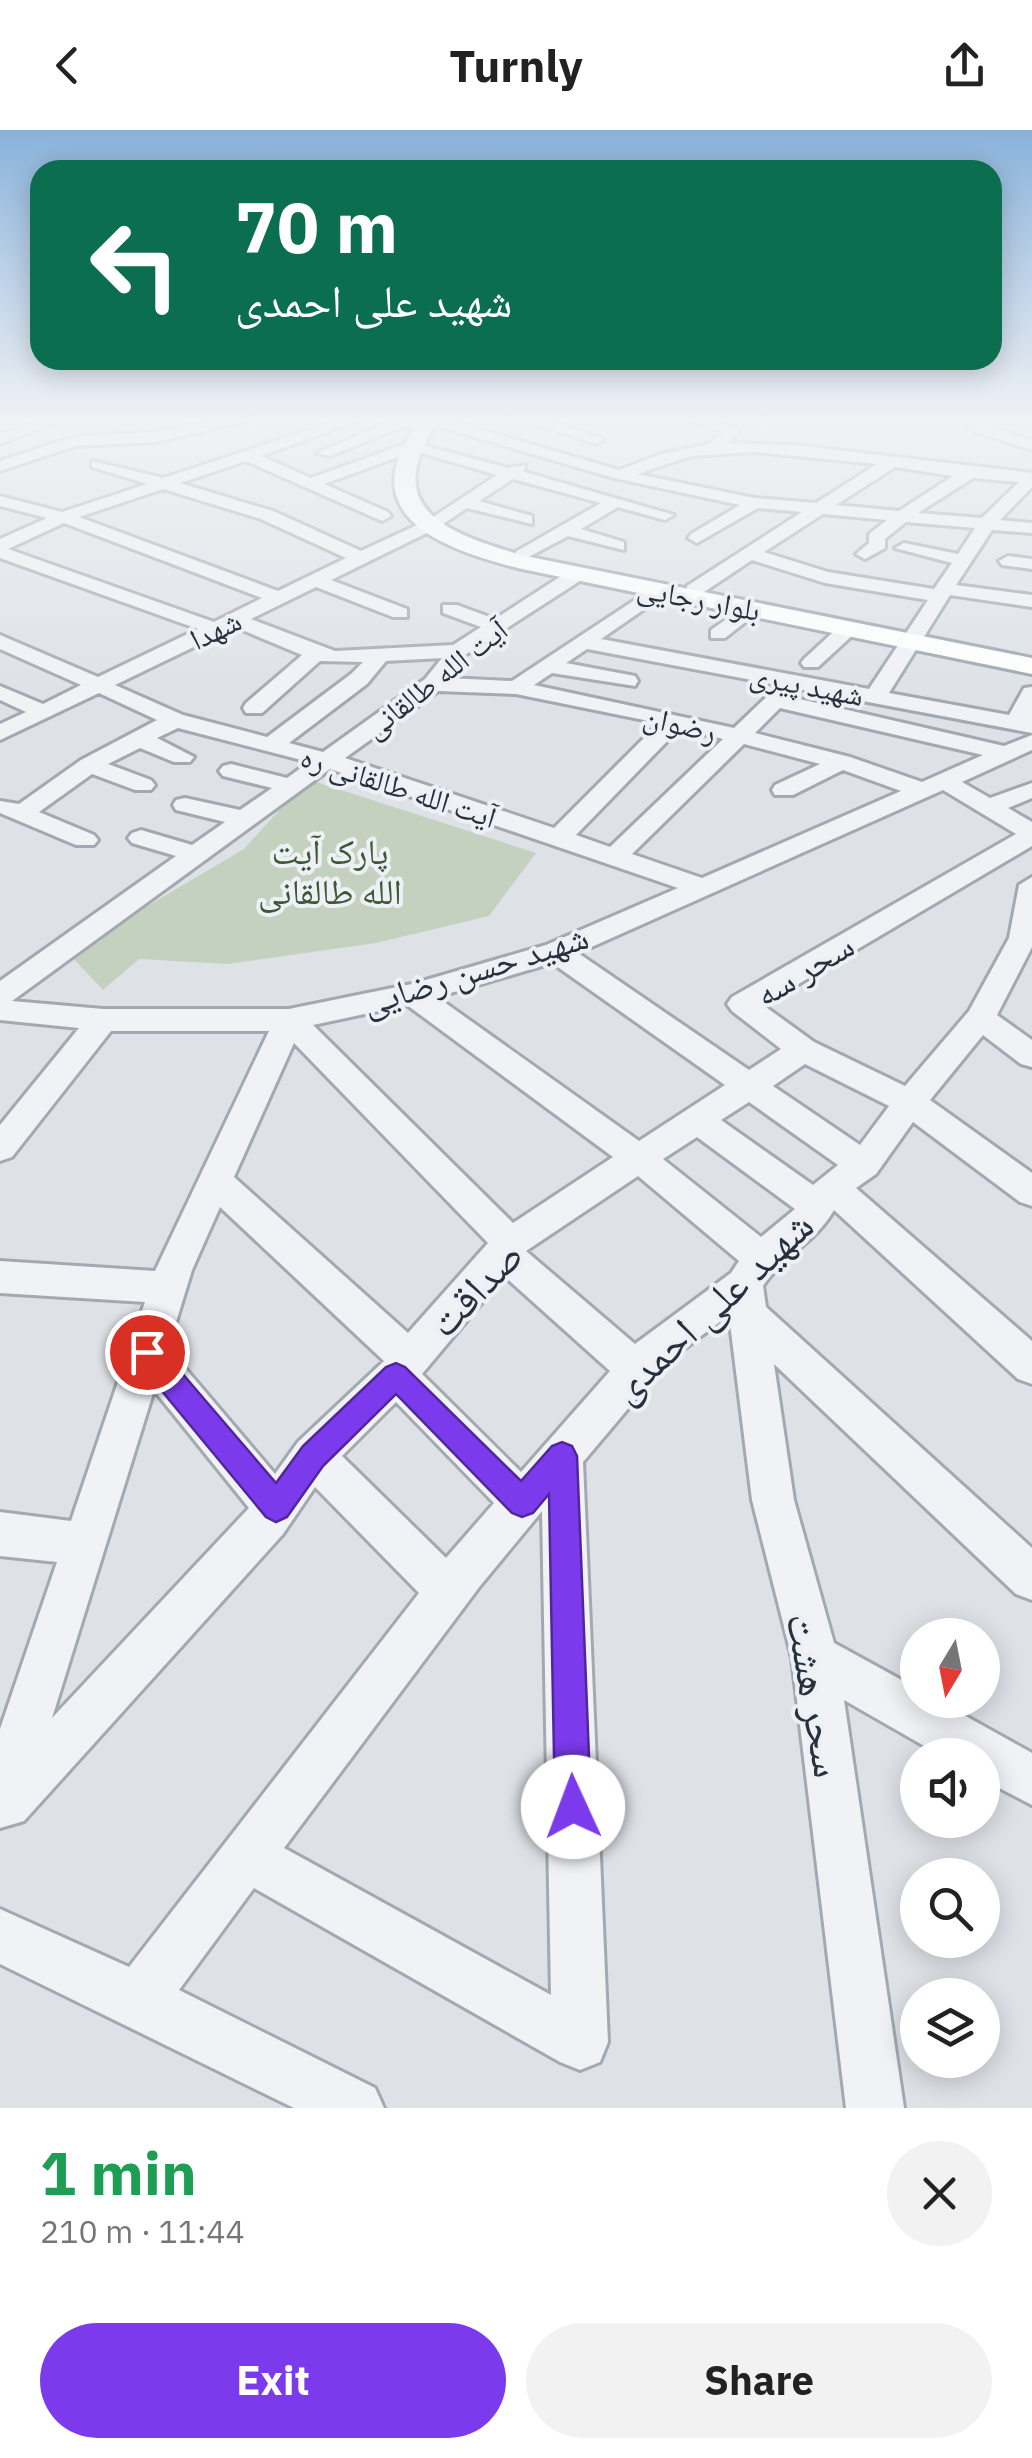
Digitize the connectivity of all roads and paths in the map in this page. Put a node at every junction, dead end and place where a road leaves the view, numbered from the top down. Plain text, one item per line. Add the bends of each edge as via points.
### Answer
1 (49, 513) edge
2 (75, 513) edge
3 (261, 513) edge
4 (376, 513) edge
5 (418, 513) edge
6 (447, 513) edge
7 (503, 513) edge
8 (570, 513) edge
9 (595, 513) edge
10 (658, 513) edge
11 (739, 513) edge
12 (813, 513) edge
13 (850, 513) edge
14 (869, 513) edge
15 (908, 513) edge
16 (997, 513) edge
17 (665, 515) dead end
18 (382, 516) dead end
19 (904, 516) junction
20 (64, 517) junction
21 (586, 518) junction
22 (526, 520) dead end
23 (434, 521) junction
24 (988, 522) junction
25 (1032, 528) edge
26 (566, 530) junction
27 (810, 537) dead end
28 (698, 538) dead end
29 (618, 546) dead end
30 (904, 548) dead end
31 (0, 549) edge
32 (750, 554) junction
33 (865, 554) dead end
34 (361, 558) junction
35 (962, 560) junction
36 (1008, 561) dead end
37 (519, 564) junction
38 (1032, 564) edge
39 (572, 578) junction
40 (314, 580) junction
41 (659, 590) junction
42 (694, 590) junction
43 (942, 592) junction
44 (279, 598) junction
45 (1032, 601) edge
46 (752, 608) junction
47 (450, 609) dead end
48 (400, 614) dead end
49 (225, 624) junction
50 (497, 626) junction
51 (849, 628) junction
52 (415, 630) dead end
53 (718, 634) dead end
54 (912, 638) junction
55 (0, 641) edge
56 (583, 642) junction
57 (462, 649) junction
58 (316, 654) junction
59 (378, 658) junction
60 (691, 662) junction
61 (1032, 662) edge
62 (811, 663) dead end
63 (549, 666) junction
64 (627, 681) dead end
65 (794, 682) junction
66 (433, 684) junction
67 (96, 687) junction
68 (673, 687) dead end
69 (516, 688) junction
70 (0, 692) edge
71 (1032, 692) edge
72 (875, 697) junction
73 (775, 700) junction
74 (254, 708) dead end
75 (44, 712) junction
76 (176, 720) junction
77 (676, 720) junction
78 (1027, 730) edge
79 (0, 733) edge
80 (738, 737) junction
81 (139, 739) junction
82 (270, 746) junction
83 (1005, 754) junction
84 (182, 757) dead end
85 (327, 760) junction
86 (842, 762) junction
87 (89, 765) junction
88 (231, 772) dead end
89 (142, 785) dead end
90 (291, 786) junction
91 (933, 786) junction
92 (784, 790) dead end
93 (1032, 790) edge
94 (185, 805) dead end
95 (988, 807) junction
96 (10, 809) edge
97 (244, 819) junction
98 (1032, 834) edge
99 (140, 838) dead end
100 (559, 838) junction
101 (85, 840) dead end
102 (196, 854) junction
103 (615, 858) junction
104 (1032, 885) edge
105 (702, 888) junction
106 (1028, 940) edge
107 (556, 952) junction
108 (412, 994) junction
109 (0, 995) edge
110 (0, 1010) edge
111 (980, 1018) junction
112 (104, 1020) junction
113 (288, 1020) junction
114 (803, 1050) junction
115 (1032, 1056) edge
116 (751, 1088) junction
117 (910, 1102) junction
118 (698, 1121) junction
119 (0, 1148) edge
120 (640, 1159) junction
121 (214, 1181) junction
122 (838, 1186) junction
123 (1032, 1192) edge
124 (506, 1248) junction
125 (0, 1276) edge
126 (751, 1286) junction
127 (168, 1288) junction
128 (147, 1352) junction
129 (1032, 1366) edge
130 (402, 1367) junction
131 (636, 1370) junction
132 (313, 1456) junction
133 (562, 1456) junction
134 (522, 1502) junction
135 (276, 1507) junction
136 (0, 1534) edge
137 (84, 1544) junction
138 (1032, 1578) edge
139 (448, 1591) junction
140 (815, 1658) junction
141 (1032, 1780) edge
142 (0, 1807) edge
143 (246, 1854) junction
144 (0, 1936) edge
145 (138, 1999) junction
146 (355, 2108) edge
147 (874, 2108) edge

1 - 20 street
2 - 20 street
3 - 34 street
4 - 18 street
5 - 23 main road, بلوار رجایی
6 - 23 street, شهدا
7 - 22 street
8 - 21 street
9 - 21 street
10 - 17 street
11 - 28 street
12 - 32 street
13 - 27 street
14 - 19 street
15 - 19 street
16 - 24 street
19 - 24 street
19 - 33 street
20 - 31 street
20 - 44 street
21 - 26 street
23 - 34 street, شهدا
23 - 37 main road, بلوار رجایی
23 - 39 main road, بلوار رجایی via 468,546
24 - 25 street
24 - 35 street
26 - 29 street
26 - 37 street
30 - 35 street
31 - 49 street
32 - 42 street
32 - 43 street via 825,577
34 - 40 street, شهدا
35 - 43 street
36 - 38 street
37 - 39 street
37 - 42 main road, بلوار رجایی
39 - 41 main road, بلوار رجایی
39 - 50 street, آیت الله طالقانی via 518,604
40 - 44 street, شهدا
40 - 48 street
41 - 46 main road, بلوار رجایی
41 - 56 street
42 - 54 main road, بلوار رجایی
43 - 45 street
43 - 54 street
44 - 49 street, شهدا
46 - 51 main road, بلوار رجایی
46 - 53 street
47 - 50 street
49 - 58 street
49 - 67 street, شهدا
50 - 57 street, آیت الله طالقانی
51 - 54 main road, بلوار رجایی
51 - 62 street
52 - 57 street
54 - 61 main road, بلوار رجایی
54 - 72 street
55 - 67 street, آیت الله طالقانی ره
56 - 60 street, شهید پیری
56 - 63 street
57 - 59 street
57 - 66 street, آیت الله طالقانی
58 - 59 street
58 - 74 street
59 - 82 street
60 - 65 street, شهید پیری
60 - 68 street
63 - 64 street
63 - 69 street
65 - 72 street, شهید پیری
65 - 73 street
66 - 69 street, رضوان
66 - 85 street, آیت الله طالقانی
67 - 75 street, شهدا
67 - 76 street, آیت الله طالقانی ره
69 - 77 street, رضوان
70 - 75 street
71 - 78 street
72 - 78 street, شهید پیری
73 - 80 street
73 - 83 street
75 - 79 street, شهدا
76 - 81 street
76 - 82 street, آیت الله طالقانی ره
77 - 80 street, رضوان
77 - 100 street
78 - 83 street, شهید حسن رضایی
80 - 86 street, رضوان
80 - 103 street
81 - 84 street
81 - 87 street
82 - 85 street, آیت الله طالقانی ره
83 - 91 street, شهید حسن رضایی
85 - 90 street, آیت الله طالقانی
85 - 100 street, آیت الله طالقانی ره
86 - 91 street, رضوان
86 - 92 street
87 - 89 street
87 - 96 street
88 - 90 street
90 - 97 street, آیت الله طالقانی
91 - 95 street, رضوان
91 - 105 street, شهید حسن رضایی
93 - 95 street
94 - 97 street
95 - 98 street, رضوان
96 - 101 street
97 - 102 street, آیت الله طالقانی
98 - 114 street, سحر سه via 742,1004
99 - 102 street
100 - 103 street, آیت الله طالقانی ره
102 - 109 street, آیت الله طالقانی
103 - 105 street, آیت الله طالقانی ره
104 - 106 street, شهید علی احمدی
105 - 107 street, شهید حسن رضایی
106 - 111 street, شهید علی احمدی
107 - 108 street, شهید حسن رضایی
107 - 116 street
108 - 113 street, شهید حسن رضایی
108 - 120 street
110 - 112 street, شهید حسن رضایی
111 - 115 street
111 - 117 street, شهید علی احمدی
112 - 113 street, شهید حسن رضایی
112 - 119 street
113 - 121 street
113 - 124 street
114 - 116 street, صداقت
114 - 117 street, سحر سه
116 - 118 street, صداقت
116 - 122 street
117 - 122 street, شهید علی احمدی
117 - 123 street, سحر سه
118 - 120 street, صداقت
118 - 122 street
120 - 124 street, صداقت
120 - 126 street
121 - 127 street
121 - 130 street
122 - 126 street, شهید علی احمدی
122 - 129 street
124 - 130 street, صداقت
124 - 131 street
125 - 127 street
126 - 131 street, شهید علی احمدی via 655,1348
126 - 138 street
126 - 140 street, سحر هشت via 774,1500
127 - 128 street
128 - 135 street
128 - 137 street
130 - 132 street, صداقت
130 - 134 street
131 - 133 street, شهید علی احمدی
132 - 135 street, صداقت
132 - 139 street
133 - 134 street, شهید علی احمدی
133 - 143 street via 580,2042
134 - 139 street, شهید علی احمدی
135 - 142 street, صداقت
136 - 137 street
137 - 142 street
139 - 143 street, شهید علی احمدی
140 - 141 street
140 - 147 street, سحر هشت
143 - 145 street, شهید علی احمدی
144 - 145 street
145 - 146 street

